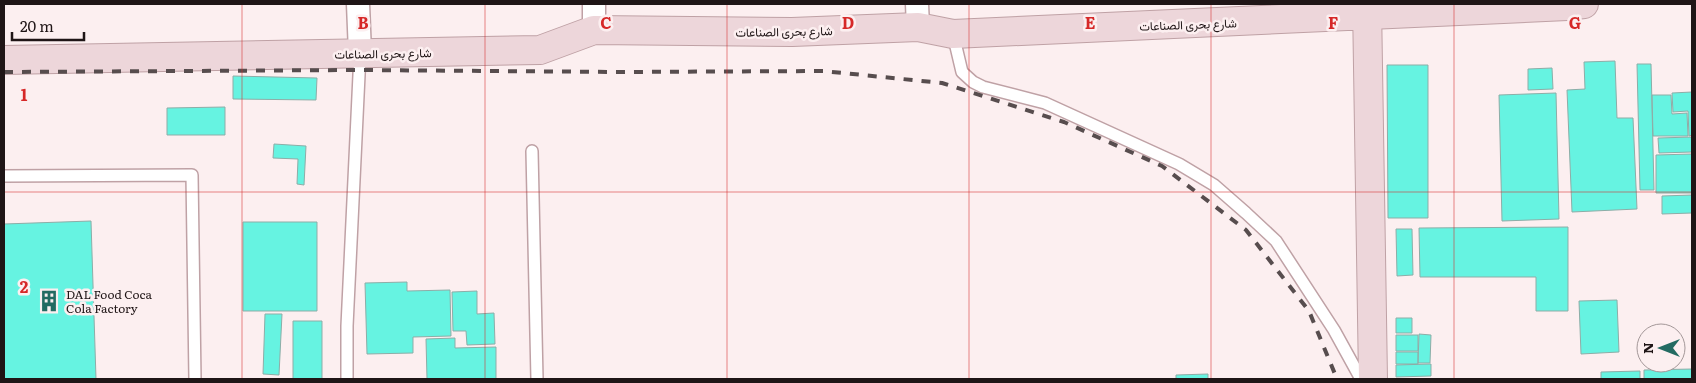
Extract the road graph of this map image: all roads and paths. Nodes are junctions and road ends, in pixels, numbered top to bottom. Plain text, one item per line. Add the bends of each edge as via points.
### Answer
1 (358, 4) edge
2 (1584, 4) edge
3 (1367, 10) edge
4 (917, 16) edge
5 (594, 17) edge
6 (953, 34) junction
7 (360, 54) junction
8 (10, 60) edge
9 (532, 151) dead end
10 (4, 176) edge
11 (194, 379) edge
12 (347, 379) edge
13 (537, 379) edge
14 (1361, 379) edge
15 (1373, 379) edge

1 - 7 street
2 - 3 street, شارع بحرى الصناعات
3 - 6 street, شارع بحرى الصناعات
3 - 15 street
4 - 5 street, شارع بحرى الصناعات via 792,32
4 - 6 street, شارع بحرى الصناعات
5 - 7 street, شارع بحرى الصناعات via 540,50
6 - 14 lane via 962,72 972,82 1045,103 1179,164 1214,185 1246,212 1276,241 1334,330
7 - 8 street, شارع بحرى الصناعات
7 - 12 lane
9 - 13 lane
10 - 11 lane via 192,175

